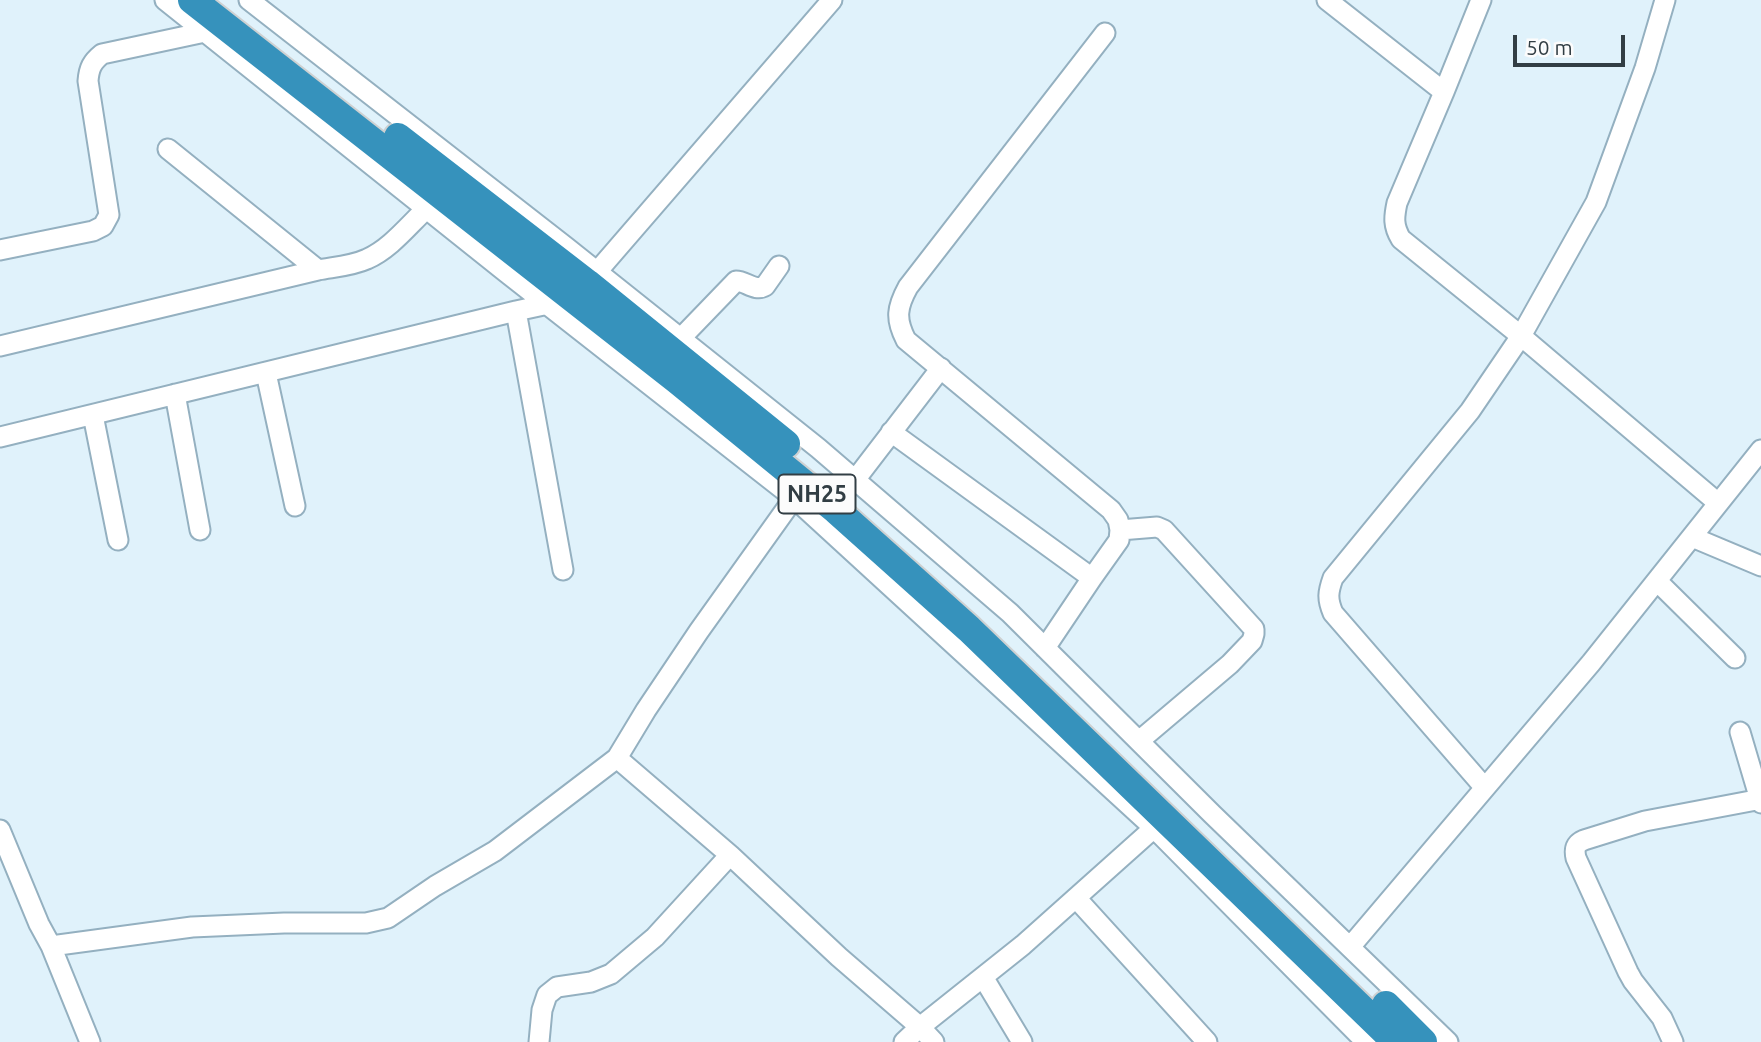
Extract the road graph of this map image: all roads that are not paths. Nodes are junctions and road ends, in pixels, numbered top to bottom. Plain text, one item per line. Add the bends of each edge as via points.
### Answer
1 (165, 0) edge
2 (192, 0) edge
3 (222, 0) edge
4 (249, 0) edge
5 (832, 0) edge
6 (1327, 0) edge
7 (1481, 0) edge
8 (1665, 0) edge
9 (205, 32) junction
10 (1105, 33) dead end
11 (1444, 92) junction
12 (168, 149) dead end
13 (426, 209) junction
14 (0, 250) edge
15 (779, 266) dead end
16 (318, 270) junction
17 (576, 290) junction
18 (516, 311) junction
19 (1521, 336) junction
20 (681, 338) junction
21 (0, 346) edge
22 (941, 368) junction
23 (265, 373) junction
24 (175, 394) junction
25 (93, 415) junction
26 (891, 432) junction
27 (0, 438) edge
28 (1761, 450) edge
29 (855, 480) junction
30 (794, 498) junction
31 (1718, 503) junction
32 (295, 506) dead end
33 (200, 530) dead end
34 (1120, 530) junction
35 (1692, 537) junction
36 (118, 540) dead end
37 (1761, 566) edge
38 (563, 570) dead end
39 (1091, 578) junction
40 (1657, 581) junction
41 (1045, 648) junction
42 (1735, 658) dead end
43 (1740, 732) dead end
44 (1139, 741) junction
45 (617, 758) junction
46 (1485, 788) junction
47 (1761, 801) edge
48 (1154, 828) junction
49 (0, 830) edge
50 (4, 850) edge
51 (730, 855) junction
52 (1076, 898) junction
53 (51, 946) junction
54 (1350, 947) junction
55 (983, 977) junction
56 (920, 1027) junction
57 (90, 1042) edge
58 (539, 1042) edge
59 (904, 1042) edge
60 (934, 1042) edge
61 (1022, 1042) edge
62 (1207, 1042) edge
63 (1366, 1042) edge
64 (1396, 1042) edge
65 (1423, 1042) edge
66 (1448, 1042) edge
67 (1673, 1042) edge

1 - 9 street
2 - 17 highway, NH25
3 - 17 highway, NH25
4 - 17 street
5 - 17 street
6 - 11 street
7 - 11 street
8 - 19 street via 1595,202
9 - 13 street
9 - 14 street via 102,54 93,61 88,81 109,215 103,226 93,231
10 - 22 street via 900,302 900,330 906,340
11 - 19 street via 1397,203 1396,231
12 - 16 street
13 - 16 street via 368,259
13 - 17 street
15 - 20 street via 762,288 736,281
16 - 21 street
17 - 18 street
17 - 20 street
17 - 30 street
17 - 64 highway, NH25 via 969,629
17 - 65 highway, NH25 via 740,405 860,506 999,632
18 - 23 street
18 - 38 street
19 - 31 street
19 - 46 street via 1470,411 1333,578 1328,593 1333,613
20 - 29 street
22 - 26 street
22 - 34 street via 1111,510
23 - 24 street
23 - 32 street
24 - 25 street
24 - 33 street
25 - 27 street
25 - 36 street
26 - 29 street
26 - 39 street
28 - 31 street
29 - 41 street
30 - 45 street via 699,631
30 - 48 street
31 - 35 street
34 - 39 street via 1119,540
34 - 44 street via 1164,530 1254,629 1252,641 1230,664
35 - 37 street
35 - 40 street
39 - 41 street
40 - 42 street
40 - 46 street
41 - 44 street
43 - 47 street
44 - 54 street
45 - 51 street
45 - 53 street via 495,851 388,918 366,923 192,927
46 - 54 street
47 - 67 street via 1645,821 1584,840 1574,850 1628,972 1662,1018
48 - 52 street
48 - 63 street
49 - 50 street
50 - 53 street
51 - 56 street
51 - 58 street via 655,937 611,974 557,987 547,995
52 - 55 street
52 - 62 street
53 - 57 street
54 - 66 street
55 - 56 street
55 - 61 street
56 - 59 street
56 - 60 street

